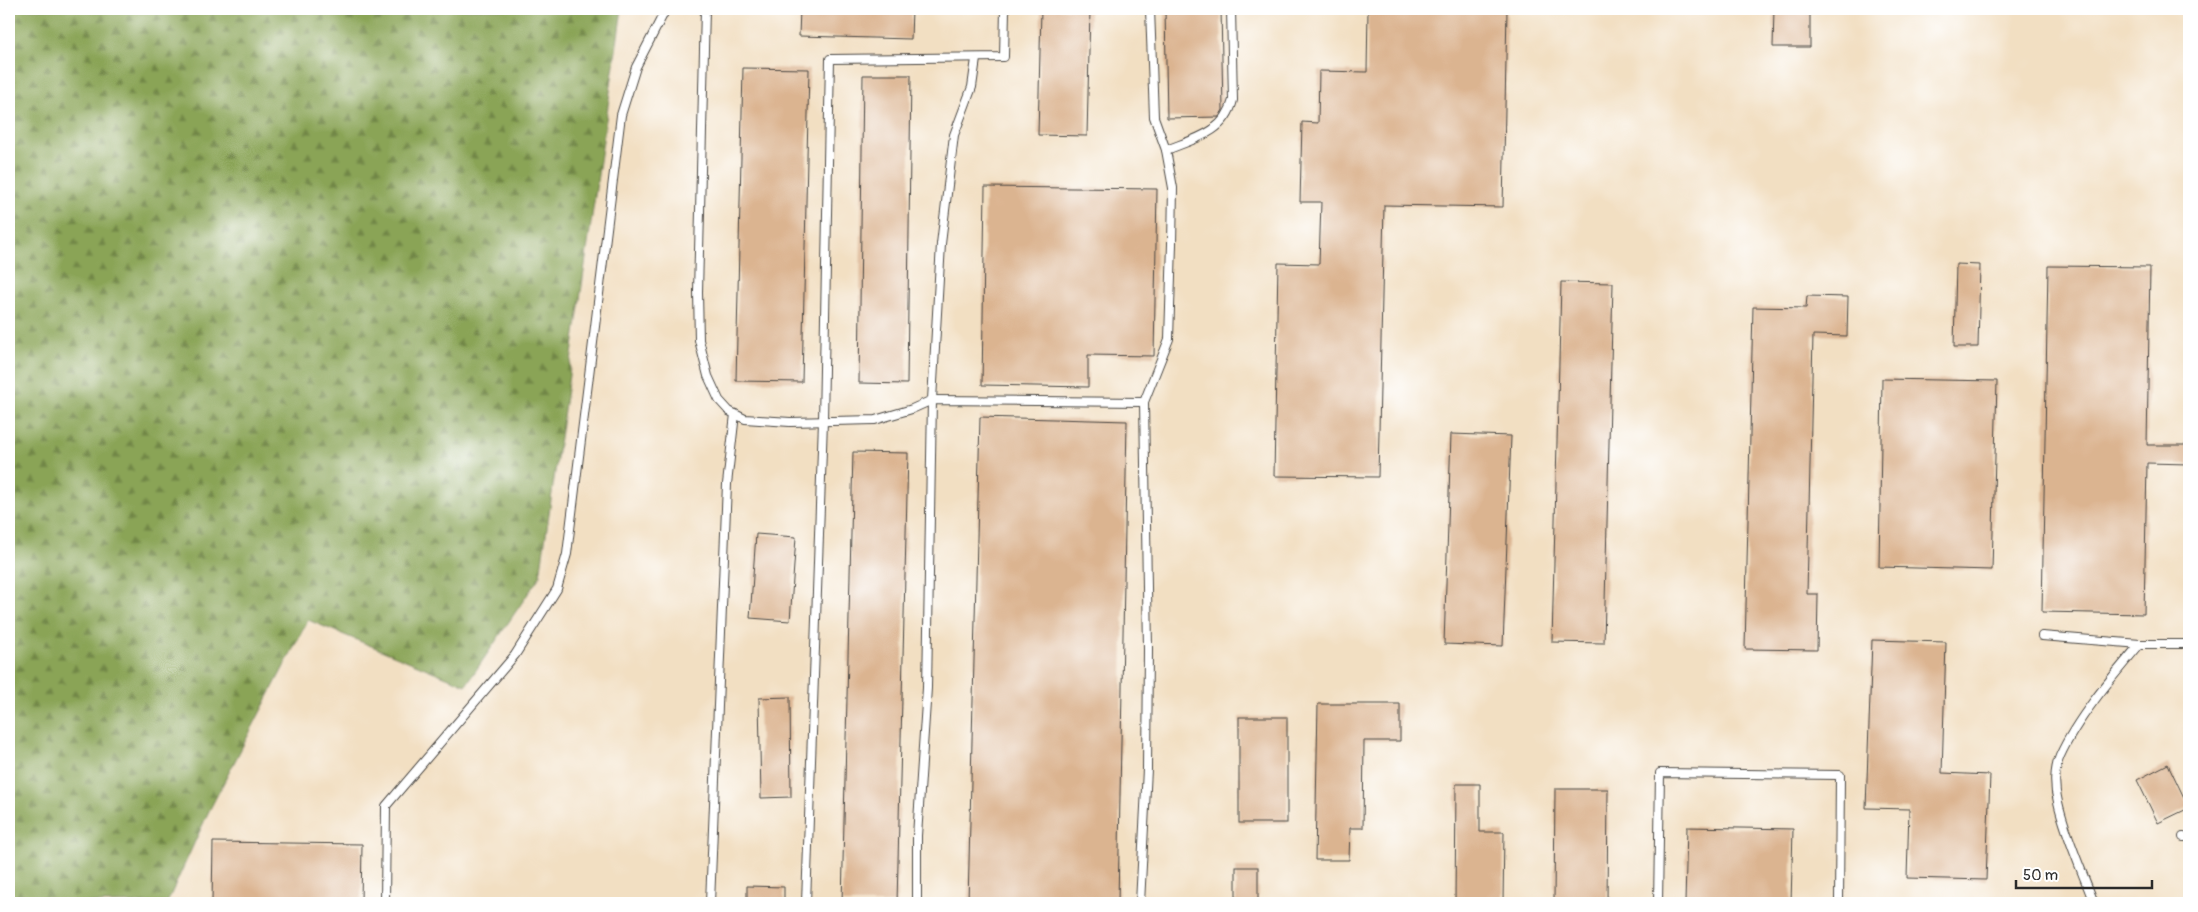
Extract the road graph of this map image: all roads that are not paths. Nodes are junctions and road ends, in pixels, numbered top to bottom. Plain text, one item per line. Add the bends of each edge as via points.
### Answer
1 (666, 9) edge
2 (705, 9) edge
3 (1005, 9) edge
4 (1150, 9) edge
5 (1231, 9) edge
6 (976, 59) junction
7 (1166, 150) junction
8 (932, 400) junction
9 (1144, 402) junction
10 (735, 414) junction
11 (823, 421) junction
12 (2042, 636) dead end
13 (2140, 644) junction
14 (2189, 644) edge
15 (385, 903) edge
16 (710, 903) edge
17 (806, 903) edge
18 (917, 903) edge
19 (1140, 903) edge
20 (1658, 903) edge
21 (1840, 903) edge
22 (2094, 903) edge

1 - 15 lane via 636,67 621,115 567,554 557,589 515,655 386,806
2 - 10 lane via 699,340 708,376 720,400
3 - 6 lane via 1004,57
4 - 7 lane via 1154,117
5 - 7 lane via 1230,113 1223,122 1198,138
6 - 8 lane via 972,87 954,135 941,244
6 - 11 lane via 830,59
7 - 9 lane via 1173,188 1169,339
8 - 9 lane
8 - 11 lane via 875,420
8 - 18 lane via 927,688 916,836
9 - 19 lane via 1148,649 1147,769
10 - 11 lane via 745,419
10 - 16 lane via 727,484
11 - 17 lane
12 - 13 lane
13 - 14 lane
13 - 22 lane via 2079,724 2059,757 2055,777 2057,801
20 - 21 lane via 1660,773 1840,775

